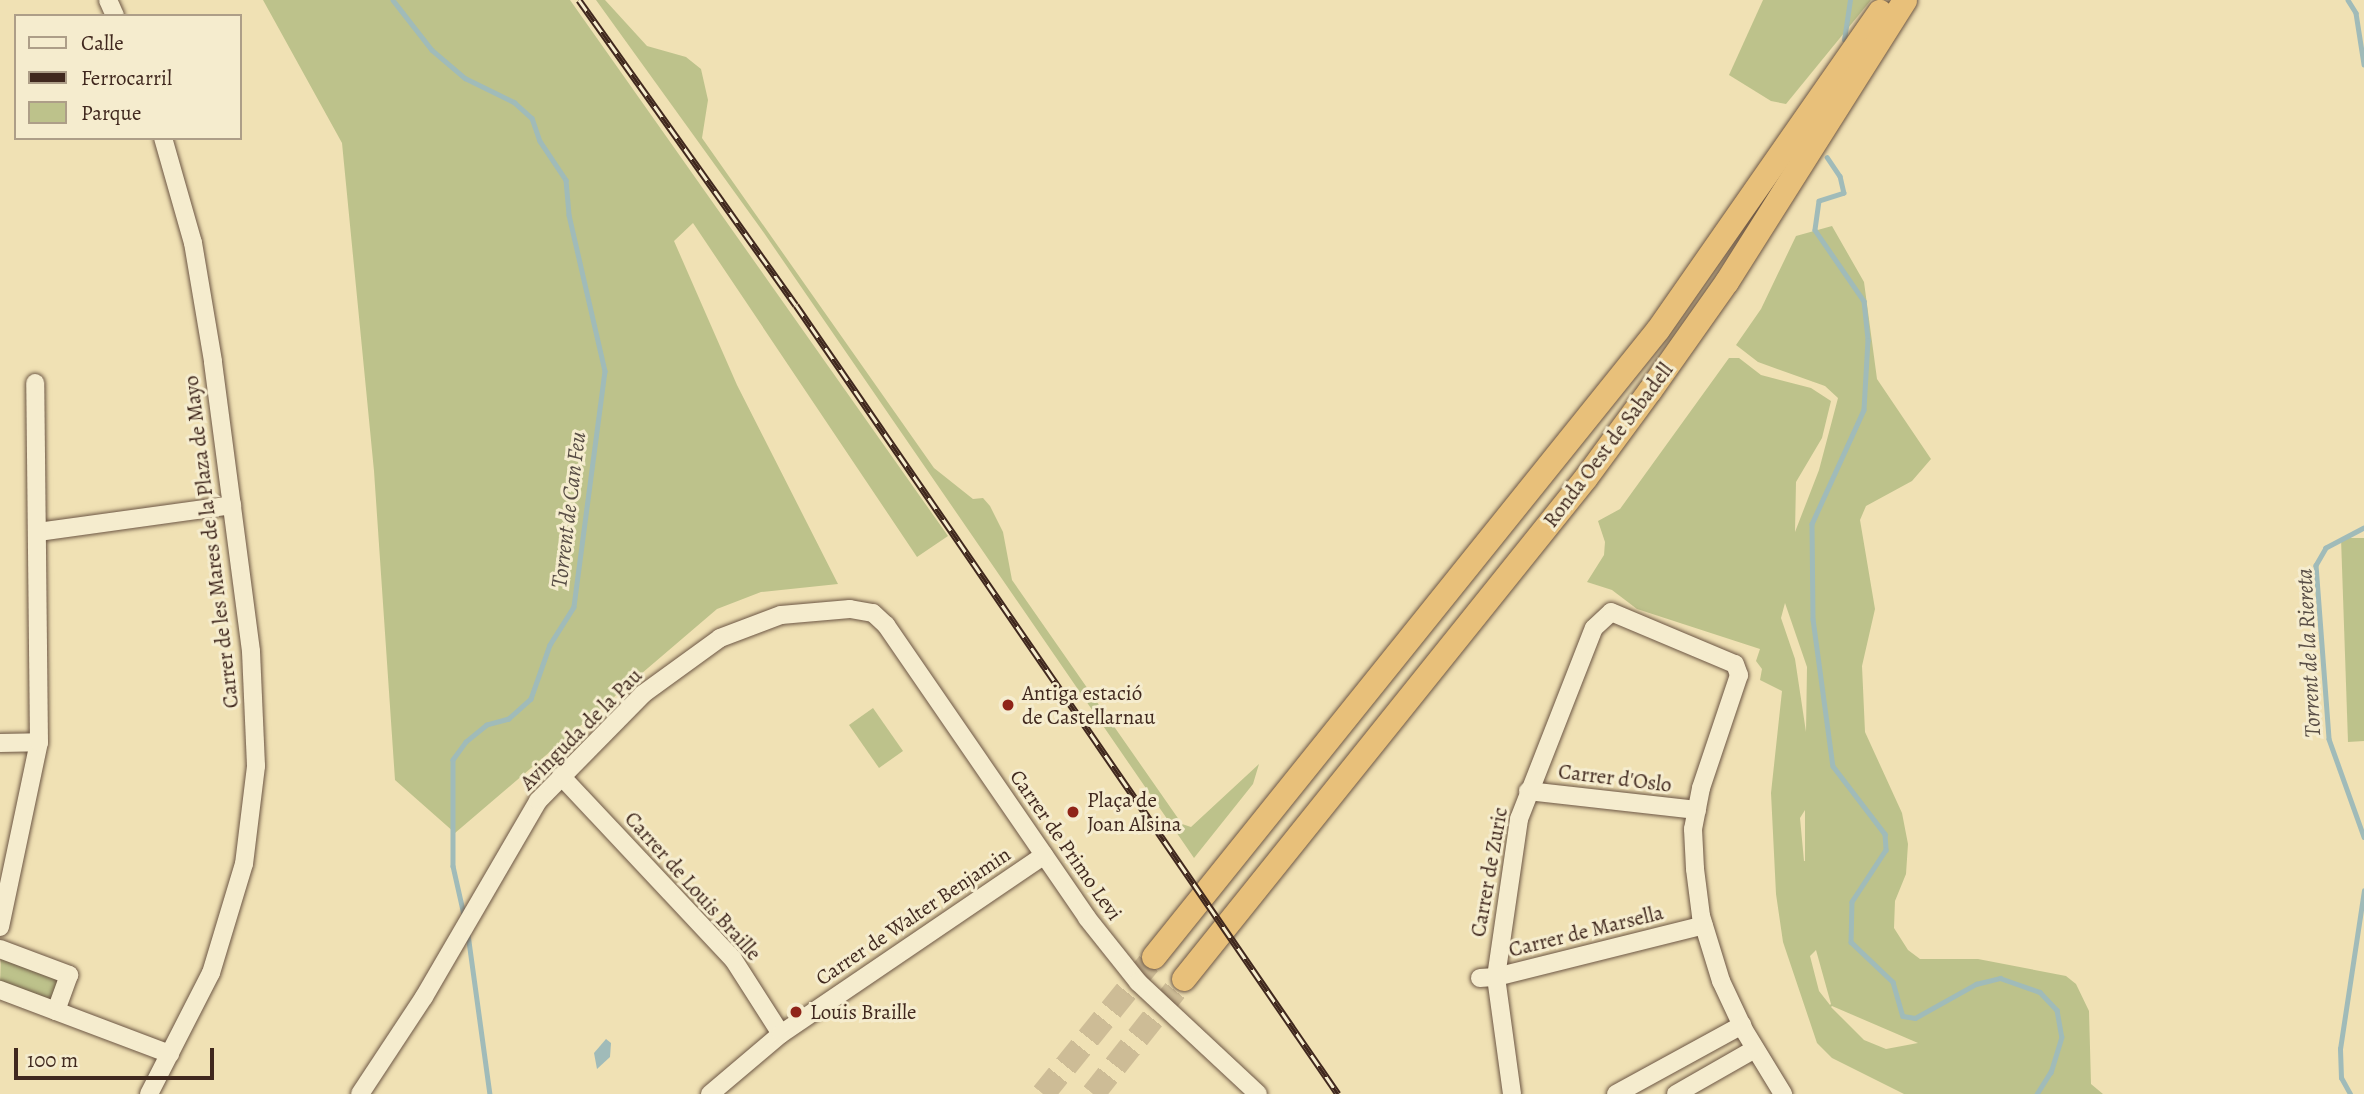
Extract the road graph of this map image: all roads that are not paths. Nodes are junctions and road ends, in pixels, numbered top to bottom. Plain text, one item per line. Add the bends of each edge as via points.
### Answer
1 (1888, 0) edge
2 (1905, 0) edge
3 (164, 140) edge
4 (35, 383) dead end
5 (232, 505) junction
6 (38, 532) junction
7 (886, 625) joint
8 (39, 742) junction
9 (0, 743) edge
10 (561, 776) junction
11 (1528, 790) junction
12 (1697, 810) junction
13 (1044, 855) junction
14 (1703, 925) junction
15 (0, 927) edge
16 (0, 949) edge
17 (1154, 957) tunnel mouth
18 (1488, 977) junction
19 (1184, 979) tunnel mouth
20 (0, 990) edge
21 (56, 1011) junction
22 (1742, 1025) junction
23 (780, 1034) junction
24 (1755, 1049) junction
25 (170, 1054) junction
26 (149, 1094) edge
27 (360, 1094) edge
28 (710, 1094) edge
29 (1258, 1094) edge
30 (1512, 1094) edge
31 (1616, 1094) edge
32 (1676, 1094) edge
33 (1783, 1094) edge

1 - 17 highway, Ronda Oest de Sabadell via 1658,330
2 - 19 highway, Ronda Oest de Sabadell via 1756,237 1586,478
3 - 5 street, Carrer de les Mares de la Plaza de Mayo via 193,243
4 - 6 street
5 - 6 street
5 - 25 street, Carrer de les Mares de la Plaza de Mayo via 251,651 256,766 244,864 211,973
6 - 8 street
7 - 10 street, Avinguda de la Pau via 866,611 816,611 781,615 720,638 643,694
7 - 13 street, Carrer de Primo Levi
8 - 9 street
8 - 15 street
10 - 23 street, Carrer de Louis Braille via 733,958
10 - 27 street, Avinguda de la Pau via 538,801 503,855 424,997
11 - 12 street, Carrer d'Oslo
11 - 12 street, Carrer de Zuric via 1594,628 1611,612 1735,664 1739,675
11 - 18 street, Carrer de Zuric
12 - 14 street via 1695,869
13 - 23 street, Carrer de Walter Benjamin
13 - 29 street, Carrer de Primo Levi via 1138,982
14 - 18 street, Carrer de Marsella
14 - 22 street via 1721,981
16 - 21 street via 69,975
18 - 30 street, Carrer de Zuric
20 - 21 street
21 - 25 street
22 - 24 street
22 - 31 street
23 - 28 street, Carrer de Walter Benjamin
24 - 32 street
24 - 33 street
25 - 26 street, Carrer de les Mares de la Plaza de Mayo

